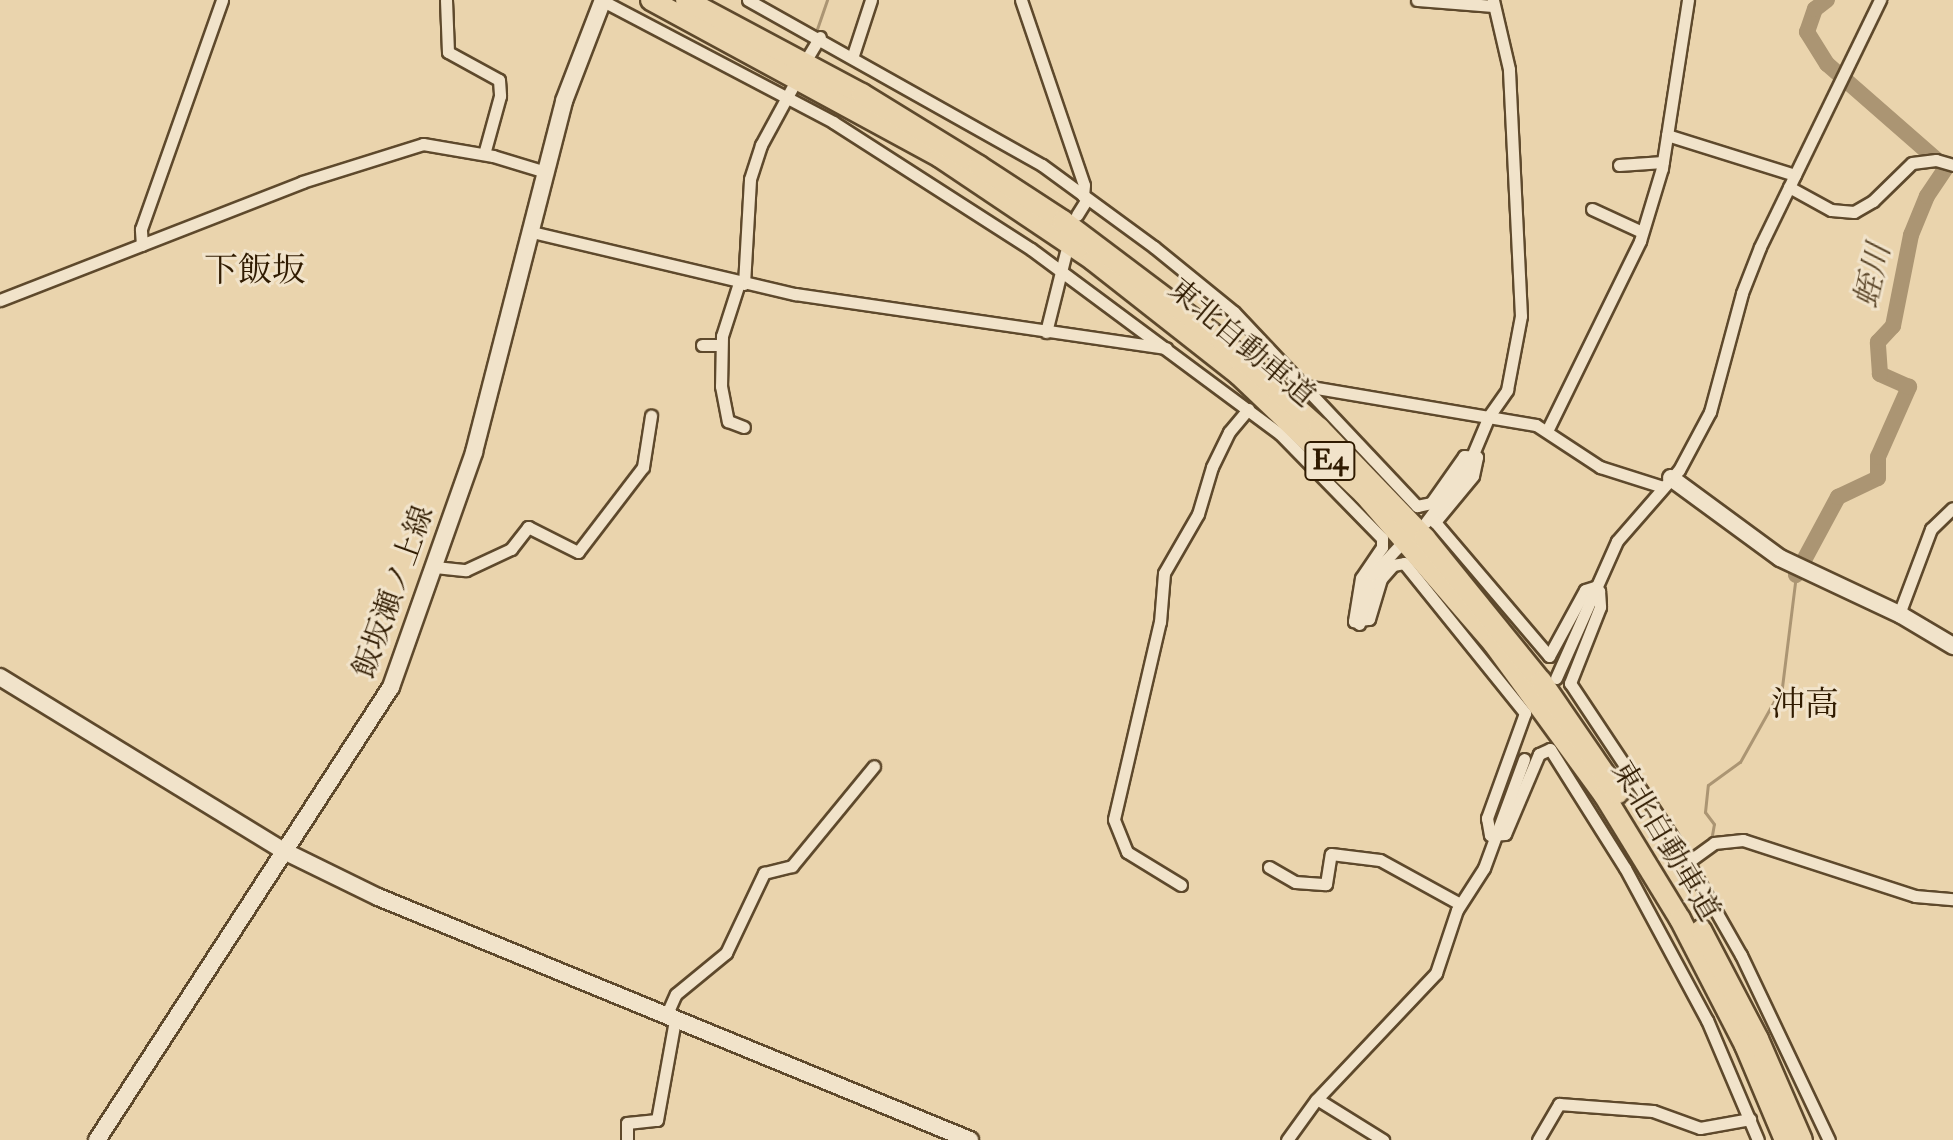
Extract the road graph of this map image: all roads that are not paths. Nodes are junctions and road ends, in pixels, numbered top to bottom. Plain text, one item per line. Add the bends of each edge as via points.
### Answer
1 (222, 0) edge
2 (446, 0) edge
3 (602, 0) edge
4 (651, 0) edge
5 (686, 0) edge
6 (748, 0) edge
7 (871, 0) edge
8 (1021, 0) edge
9 (1417, 0) edge
10 (1688, 0) edge
11 (1880, 0) edge
12 (1493, 3) edge
13 (820, 37) junction
14 (809, 55) dead end
15 (853, 55) junction
16 (790, 92) junction
17 (1667, 135) junction
18 (484, 154) junction
19 (1663, 162) junction
20 (1619, 165) dead end
21 (1953, 165) edge
22 (546, 172) junction
23 (1795, 175) junction
24 (1789, 187) junction
25 (1085, 198) junction
26 (1592, 209) dead end
27 (1077, 215) dead end
28 (532, 232) junction
29 (1642, 232) junction
30 (142, 245) junction
31 (1066, 252) dead end
32 (1061, 269) junction
33 (741, 283) junction
34 (0, 300) edge
35 (1046, 332) junction
36 (702, 345) dead end
37 (721, 345) junction
38 (1166, 348) junction
39 (1305, 386) junction
40 (1248, 409) junction
41 (651, 416) dead end
42 (1489, 416) junction
43 (744, 427) dead end
44 (1547, 431) junction
45 (1473, 454) junction
46 (1667, 483) junction
47 (1953, 508) edge
48 (1426, 522) dead end
49 (1399, 546) dead end
50 (435, 567) junction
51 (1595, 587) junction
52 (1899, 614) junction
53 (1359, 624) junction
54 (1953, 646) edge
55 (0, 677) edge
56 (1556, 678) dead end
57 (1524, 759) dead end
58 (874, 766) dead end
59 (1494, 837) junction
60 (286, 852) junction
61 (1688, 862) junction
62 (1269, 867) dead end
63 (1181, 885) dead end
64 (1953, 899) edge
65 (1460, 904) junction
66 (671, 1018) junction
67 (1317, 1099) junction
68 (1750, 1119) junction
69 (97, 1140) edge
70 (627, 1140) edge
71 (970, 1140) edge
72 (1287, 1140) edge
73 (1383, 1140) edge
74 (1538, 1140) edge
75 (1758, 1140) edge
76 (1785, 1140) edge
77 (1802, 1140) edge
78 (1829, 1140) edge

1 - 30 street via 141,229
2 - 18 street via 448,52 499,80 500,96
3 - 16 street
3 - 22 street, 飯坂瀬ノ上線 via 571,79
4 - 76 highway, 東北自動車道 / E4 via 913,142 1080,252 1239,375 1364,494 1493,643 1604,795 1680,919 1745,1045
5 - 77 highway, 東北自動車道 / E4 via 862,94 1063,221 1221,340 1372,482 1504,632 1615,787 1721,967
6 - 13 street
7 - 15 street
8 - 25 street
9 - 12 street
10 - 17 street
11 - 23 street
12 - 42 street via 1509,69 1521,278 1511,380
13 - 14 street
13 - 15 street
15 - 25 street via 1042,165
16 - 32 street
16 - 33 street via 761,145 750,179
17 - 19 street
17 - 23 street
18 - 22 street
18 - 30 street via 423,144 302,182
19 - 20 street
19 - 29 street
21 - 24 street via 1933,160 1912,163 1854,212 1831,210
22 - 28 street, 飯坂瀬ノ上線
23 - 24 street
24 - 46 street via 1742,293 1710,412
25 - 27 street
25 - 39 street via 1234,312
26 - 29 street
28 - 33 street
28 - 50 street, 飯坂瀬ノ上線 via 474,452
29 - 44 street
30 - 34 street
31 - 32 street
32 - 35 street
32 - 38 street
33 - 35 street
33 - 37 street
35 - 38 street
36 - 37 street
37 - 43 street via 728,421
38 - 40 street
39 - 42 street
39 - 45 street via 1417,506 1431,503 1464,456
40 - 53 street via 1280,434 1382,538 1382,547 1361,578 1353,616
40 - 63 street via 1229,432 1198,514 1164,573 1157,639 1114,819 1127,852
41 - 50 street via 643,467 578,552 528,527 511,549 466,570
42 - 44 street
42 - 45 street
44 - 46 street via 1600,467
45 - 48 street
45 - 51 street via 1478,464 1473,476 1435,522 1549,656 1577,602
46 - 51 street via 1617,541
46 - 52 street via 1800,566
47 - 52 street via 1931,529
49 - 53 street via 1372,575
50 - 60 street, 飯坂瀬ノ上線 via 391,687
51 - 56 street
51 - 61 street via 1600,607 1570,683
52 - 54 street
53 - 59 street via 1369,619 1384,574 1404,563 1525,713 1487,818 1487,830
55 - 60 street
57 - 59 street
58 - 66 street via 792,866 764,873 726,953 676,994
59 - 65 street via 1484,868
59 - 68 street via 1505,834 1539,754 1550,749 1638,892 1714,1034
60 - 66 street via 378,897
60 - 69 street, 飯坂瀬ノ上線
61 - 64 street via 1714,843 1743,840 1915,896
61 - 78 street via 1767,1003
62 - 65 street via 1295,882 1326,884 1331,854 1380,860
65 - 67 street via 1427,986
66 - 70 street via 657,1120 627,1123
66 - 71 street
67 - 72 street
67 - 73 street
68 - 74 street via 1700,1128 1653,1111 1559,1104
68 - 75 street

